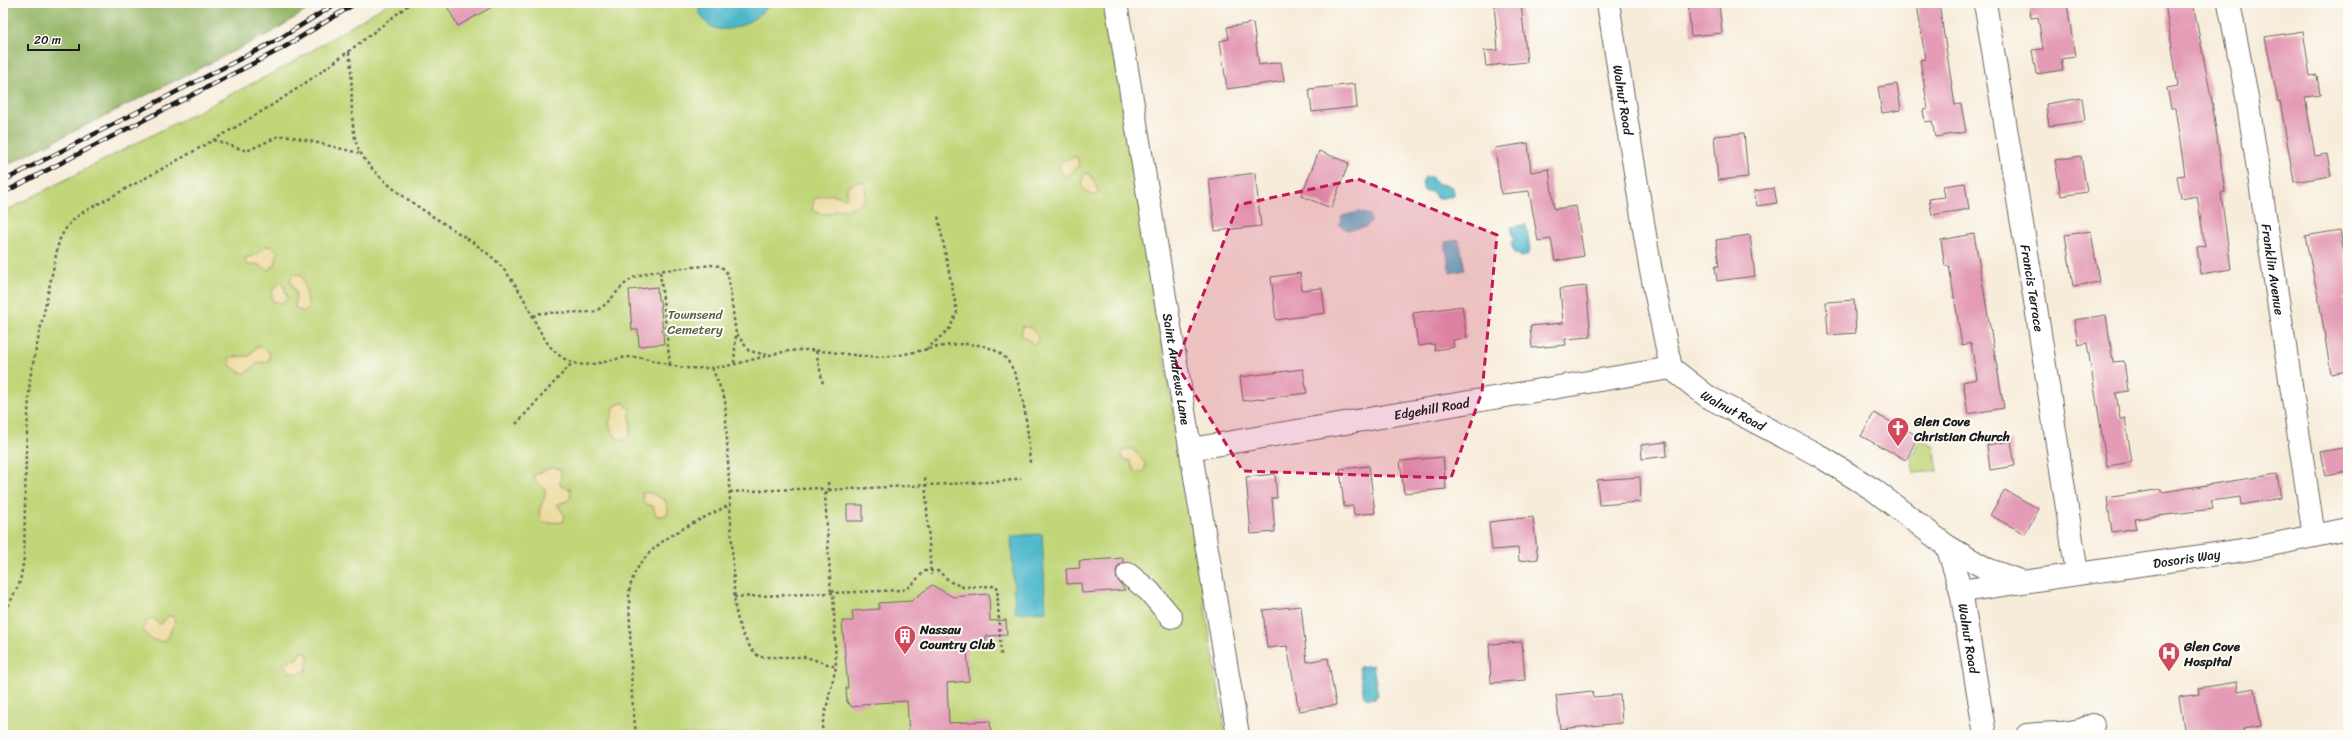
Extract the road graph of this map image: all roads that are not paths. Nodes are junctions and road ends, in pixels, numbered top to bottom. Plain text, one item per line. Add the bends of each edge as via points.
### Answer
1 (1116, 3) edge
2 (1608, 3) edge
3 (1985, 3) edge
4 (2229, 3) edge
5 (1671, 368) junction
6 (1191, 449) junction
7 (2348, 529) edge
8 (2314, 536) junction
9 (1947, 546) junction
10 (2077, 573) junction
11 (1128, 574) dead end
12 (2024, 582) junction
13 (1961, 591) junction
14 (1171, 617) dead end
15 (1238, 735) edge
16 (1985, 735) edge

1 - 6 street, Saint Andrews Lane
2 - 5 street, Walnut Road via 1650,266
3 - 10 street, Francis Terrace
4 - 8 street, Franklin Avenue via 2247,97
5 - 6 street, Edgehill Road
5 - 9 street, Walnut Road via 1708,397 1818,455 1874,490
6 - 15 street, Saint Andrews Lane
7 - 8 street, Dosoris Way
8 - 10 street, Dosoris Way via 2250,549
9 - 12 street, Dosoris Way via 1987,569
9 - 13 street, Walnut Road
10 - 12 street, Dosoris Way
11 - 14 street via 1149,591
12 - 13 street, Dosoris Way
13 - 16 street, Walnut Road

